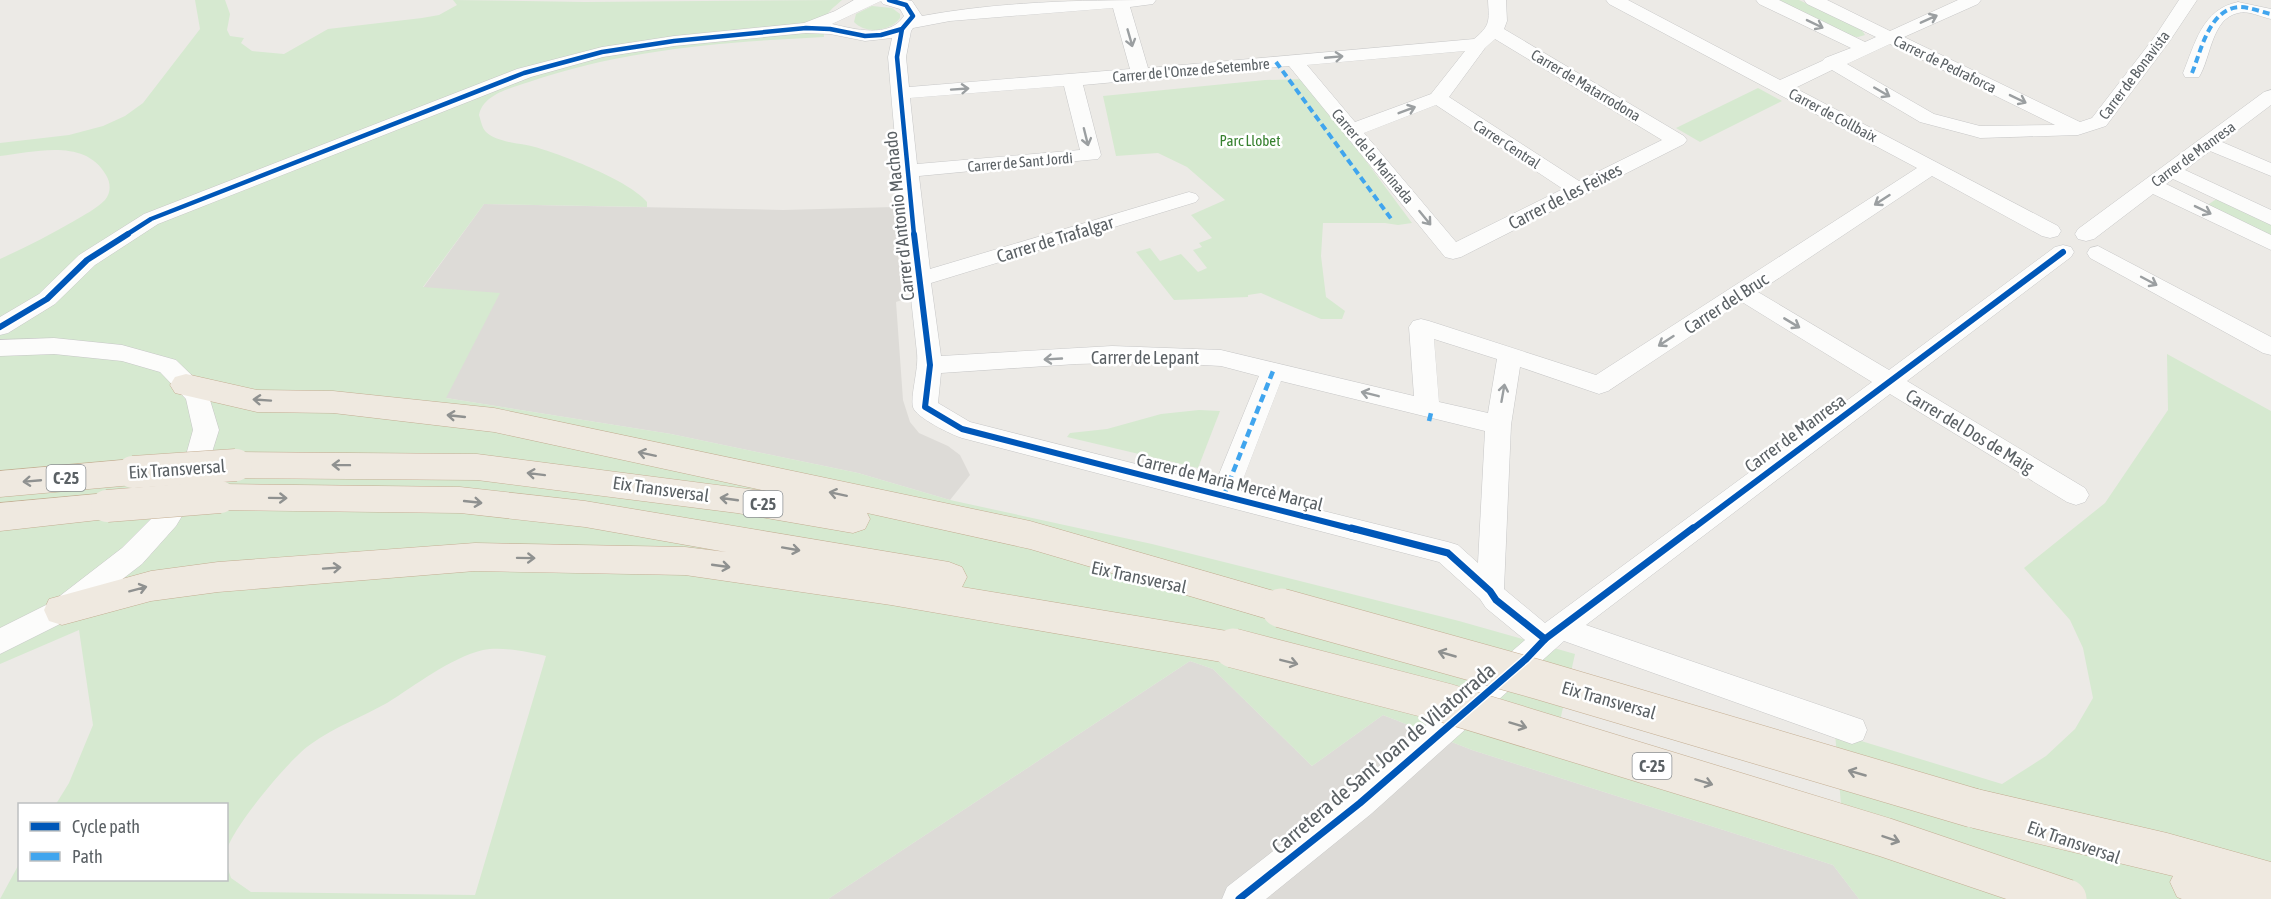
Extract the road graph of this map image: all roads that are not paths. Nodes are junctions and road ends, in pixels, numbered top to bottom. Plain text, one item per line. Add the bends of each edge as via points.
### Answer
1 (873, 0) edge
2 (1147, 0) edge
3 (1497, 0) edge
4 (1615, 0) edge
5 (1765, 0) edge
6 (1813, 0) edge
7 (1972, 0) edge
8 (2188, 0) edge
9 (1119, 1) edge
10 (904, 12) edge
11 (2271, 14) edge
12 (841, 15) junction
13 (806, 28) junction
14 (1494, 31) junction
15 (858, 34) junction
16 (1890, 36) junction
17 (1479, 44) junction
18 (1864, 48) junction
19 (897, 57) junction
20 (1293, 60) junction
21 (1831, 62) junction
22 (2192, 73) dead end
23 (1141, 75) junction
24 (1072, 80) junction
25 (1780, 87) junction
26 (902, 93) junction
27 (2271, 96) edge
28 (1438, 98) junction
29 (2078, 129) junction
30 (1353, 130) junction
31 (1677, 140) joint
32 (2209, 143) junction
33 (1931, 168) junction
34 (2271, 170) edge
35 (909, 171) junction
36 (2172, 171) junction
37 (2151, 185) junction
38 (1577, 189) junction
39 (1188, 198) dead end
40 (2271, 218) edge
41 (2057, 241) junction
42 (2271, 243) edge
43 (2092, 244) junction
44 (1453, 252) joint
45 (921, 279) junction
46 (1742, 292) junction
47 (47, 298) junction
48 (0, 327) edge
49 (54, 346) junction
50 (2271, 347) edge
51 (0, 348) edge
52 (1510, 355) junction
53 (930, 365) junction
54 (1273, 371) junction
55 (1889, 382) junction
56 (186, 385) junction
57 (1429, 408) junction
58 (1498, 425) junction
59 (0, 484) edge
60 (1224, 495) junction
61 (2076, 495) dead end
62 (0, 516) edge
63 (1490, 591) junction
64 (1281, 608) junction
65 (62, 610) junction
66 (1552, 633) junction
67 (0, 642) edge
68 (1233, 648) junction
69 (1852, 730) dead end
70 (1973, 807) junction
71 (2271, 883) edge
72 (1239, 899) edge
73 (2067, 899) edge
74 (2242, 899) edge

1 - 12 street via 855,5
2 - 9 street
3 - 14 street via 1498,21
4 - 25 street, Carrer de Collbaix
5 -> 18 street, Carrer de Pedraforca
6 - 16 street, Carrer de Pedraforca
16 -> 7 street
8 - 29 street, Carrer de Bonavista via 2099,122
9 - 10 street via 950,16
9 -> 23 street
10 - 15 street via 881,35
10 - 19 street, Carrer d'Antonio Machado
11 - 22 street via 2236,7 2211,24
12 - 13 street
12 - 15 street via 842,26
13 - 15 street
13 - 47 street via 675,40 602,52 524,73 151,219 87,260
14 - 17 street
14 - 31 street, Carrer de Matarrodona
15 - 19 street via 885,43
16 - 18 street
16 -> 29 street, Carrer de Pedraforca
20 -> 17 street, Carrer de l'Onze de Setembre
17 - 28 street
18 - 21 street
19 - 26 street, Carrer d'Antonio Machado
20 - 23 street, Carrer de l'Onze de Setembre
20 - 30 street, Carrer de la Marinada
21 - 25 street
21 -> 29 street, Carrer de Bonavista via 1927,118 1980,132
23 - 24 street, Carrer de l'Onze de Setembre
26 -> 24 street, Carrer de l'Onze de Setembre
24 -> 35 street, Carrer de Sant Jordi via 1090,156
25 - 33 street, Carrer de Collbaix
26 - 35 street, Carrer d'Antonio Machado
27 - 32 street, Carrer de Manresa
30 -> 28 street
28 - 38 street, Carrer Central
30 -> 44 street, Carrer de la Marinada
31 - 38 street, Carrer de les Feixes
32 - 34 street
32 - 36 street, Carrer de Manresa
33 - 41 street, Carrer de Collbaix
33 -> 46 street, Carrer del Bruc
35 - 45 street, Carrer d'Antonio Machado
36 - 37 street, Carrer de Manresa
36 - 40 street
37 -> 42 street
37 - 43 street, Carrer de Manresa
38 - 44 street, Carrer de les Feixes
39 - 45 street, Carrer de Trafalgar
41 - 43 street via 2085,257
41 - 55 street, Carrer de Manresa
43 -> 50 street
45 - 53 street, Carrer d'Antonio Machado
46 -> 52 street, Carrer del Bruc via 1599,385
46 -> 55 street, Carrer del Dos de Maig
47 - 48 street
47 - 49 street via 40,320
49 - 51 street
49 - 56 street via 122,353 168,366
52 - 57 street via 1421,327
58 -> 52 street
54 -> 53 street, Carrer de Lepant via 1221,358 1182,354
53 - 60 street, Carrer de Maria Mercè Marçal via 924,406 962,429
57 -> 54 street, Carrer de Lepant
54 - 60 street
55 - 61 street, Carrer del Dos de Maig
55 - 66 street, Carrer de Manresa
64 -> 56 highway via 1030,535 494,420 333,402 256,401
56 - 65 street via 198,396 206,430 194,474 167,519 132,556
57 - 58 street, Carrer de Lepant
58 - 63 street
64 -> 59 highway, Eix Transversal / C-25, bridge via 899,527 737,500 477,467 236,465
60 - 63 street, Carrer de Maria Mercè Marçal via 1448,553
62 -> 68 highway, Eix Transversal / C-25, bridge via 220,497 460,500 585,514 1054,597
63 - 66 street, Carrer de Maria Mercè Marçal via 1496,600
70 -> 64 highway, Eix Transversal / C-25, bridge
65 - 67 street
65 -> 68 highway via 151,586 253,574 475,557 685,561 891,590
66 - 69 street, Carrer de Maria Mercè Marçal
66 - 72 street, Carretera de Sant Joan de Vilatorrada via 1369,796
68 -> 73 highway, Eix Transversal / C-25, bridge via 1446,703 1884,837
70 - 71 highway
70 - 74 highway, Eix Transversal / C-25

